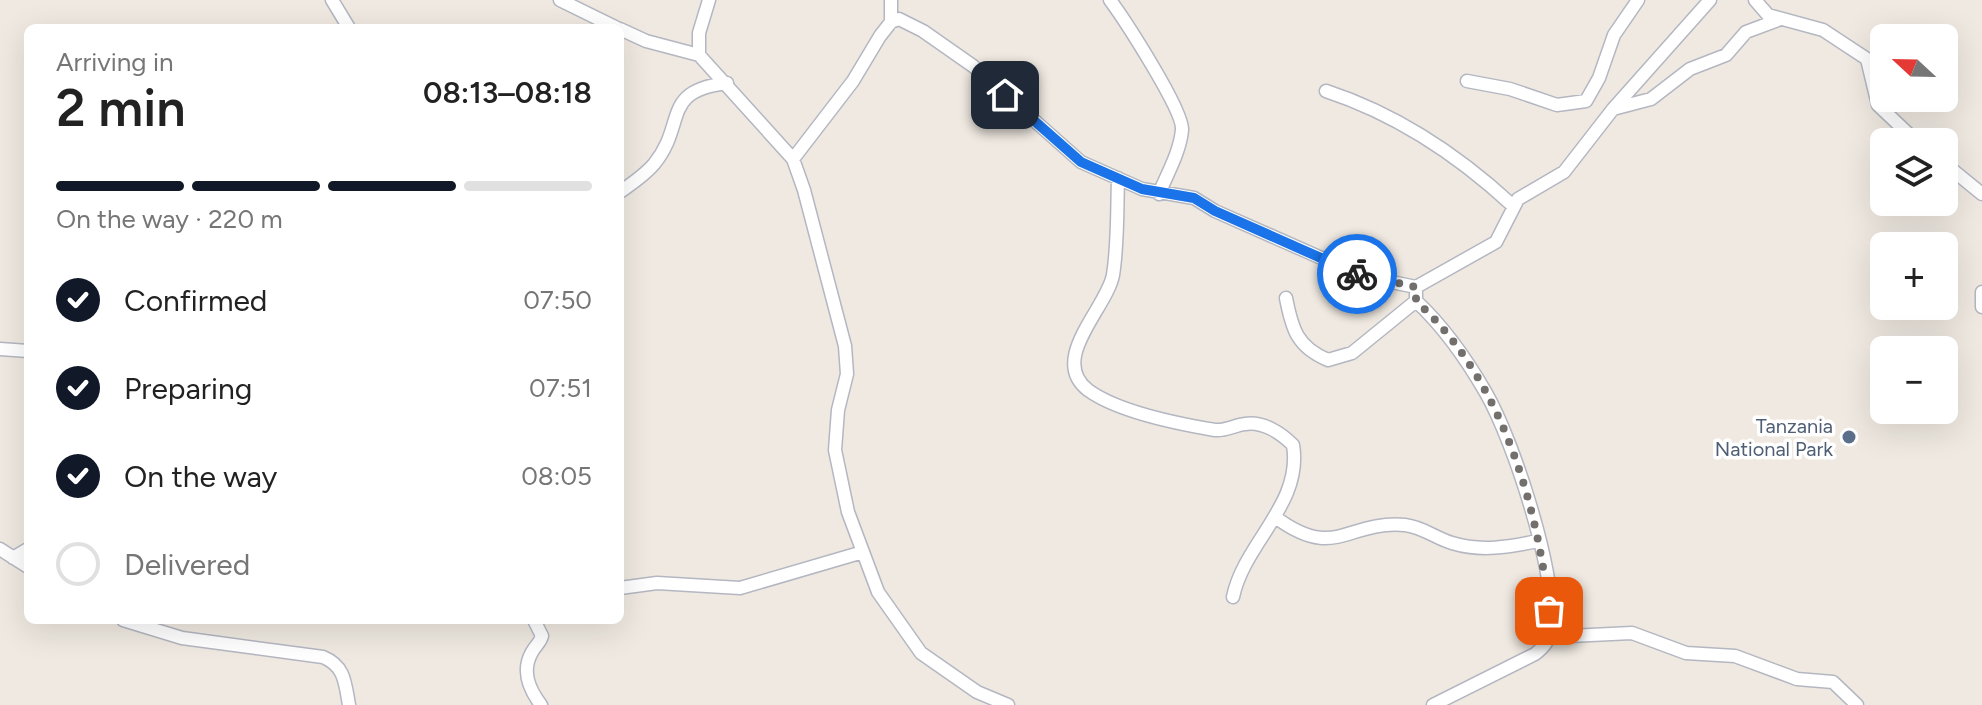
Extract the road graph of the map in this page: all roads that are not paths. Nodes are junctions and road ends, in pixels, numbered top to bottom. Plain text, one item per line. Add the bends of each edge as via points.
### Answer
1 (332, 0) edge
2 (560, 0) edge
3 (709, 0) edge
4 (891, 0) edge
5 (1110, 0) edge
6 (1638, 0) edge
7 (1710, 0) edge
8 (1755, 0) edge
9 (1778, 20) junction
10 (891, 22) junction
11 (347, 24) edge
12 (608, 24) edge
13 (624, 32) edge
14 (699, 55) junction
15 (1467, 81) dead end
16 (727, 83) junction
17 (1326, 91) dead end
18 (1613, 109) junction
19 (1902, 128) edge
20 (793, 159) junction
21 (1958, 174) edge
22 (1118, 178) junction
23 (624, 189) edge
24 (1159, 194) junction
25 (1982, 194) edge
26 (1512, 205) junction
27 (1416, 287) junction
28 (1982, 292) edge
29 (1286, 298) dead end
30 (1416, 301) junction
31 (1982, 307) edge
32 (0, 349) edge
33 (24, 351) edge
34 (1275, 517) junction
35 (1538, 541) junction
36 (0, 549) edge
37 (24, 551) edge
38 (863, 552) junction
39 (13, 558) junction
40 (24, 565) edge
41 (624, 588) edge
42 (1233, 597) dead end
43 (136, 624) edge
44 (536, 624) edge
45 (1549, 637) junction
46 (1465, 691) junction
47 (349, 705) edge
48 (541, 705) edge
49 (1008, 705) edge
50 (1433, 705) edge
51 (1472, 705) edge
52 (1857, 705) edge

1 - 11 street
2 - 12 street
3 - 14 street
4 - 10 street
5 - 24 street via 1181,119 1178,147
6 - 15 street via 1614,35 1586,101 1557,105
7 - 18 street
8 - 9 street
9 - 18 street via 1746,32 1726,55 1690,69 1651,99
9 - 19 street via 1823,30 1867,59 1878,105
10 - 20 street
10 - 22 street via 899,19 923,31 973,66 1081,162
13 - 14 street
14 - 16 street
16 - 20 street
16 - 23 street via 698,87 685,99 655,164
17 - 26 street via 1369,105 1414,131
18 - 26 street via 1564,172
20 - 38 street via 845,346 847,374 835,450
21 - 25 street
22 - 24 street
22 - 34 street via 1112,280 1078,343 1078,379 1098,396 1162,419 1223,430 1247,423 1282,435 1293,445 1294,476
24 - 27 street via 1194,198 1362,276
26 - 27 street via 1496,242
27 - 30 street
28 - 31 street
29 - 30 street via 1301,345 1328,360 1352,353
30 - 35 street via 1440,326 1487,395 1524,483
32 - 33 street
34 - 35 street via 1309,538 1394,525 1425,529 1472,547 1501,549
34 - 42 street via 1248,555
35 - 45 street
36 - 39 street
37 - 39 street
38 - 41 street via 740,588 670,583
38 - 49 street via 878,592 921,653 977,692
39 - 40 street
43 - 47 street via 182,638 323,657 342,671
44 - 48 street via 542,636 526,672
45 - 46 street via 1535,654
45 - 52 street via 1632,633 1686,653 1735,656 1797,679 1833,682
46 - 50 street
46 - 51 street

